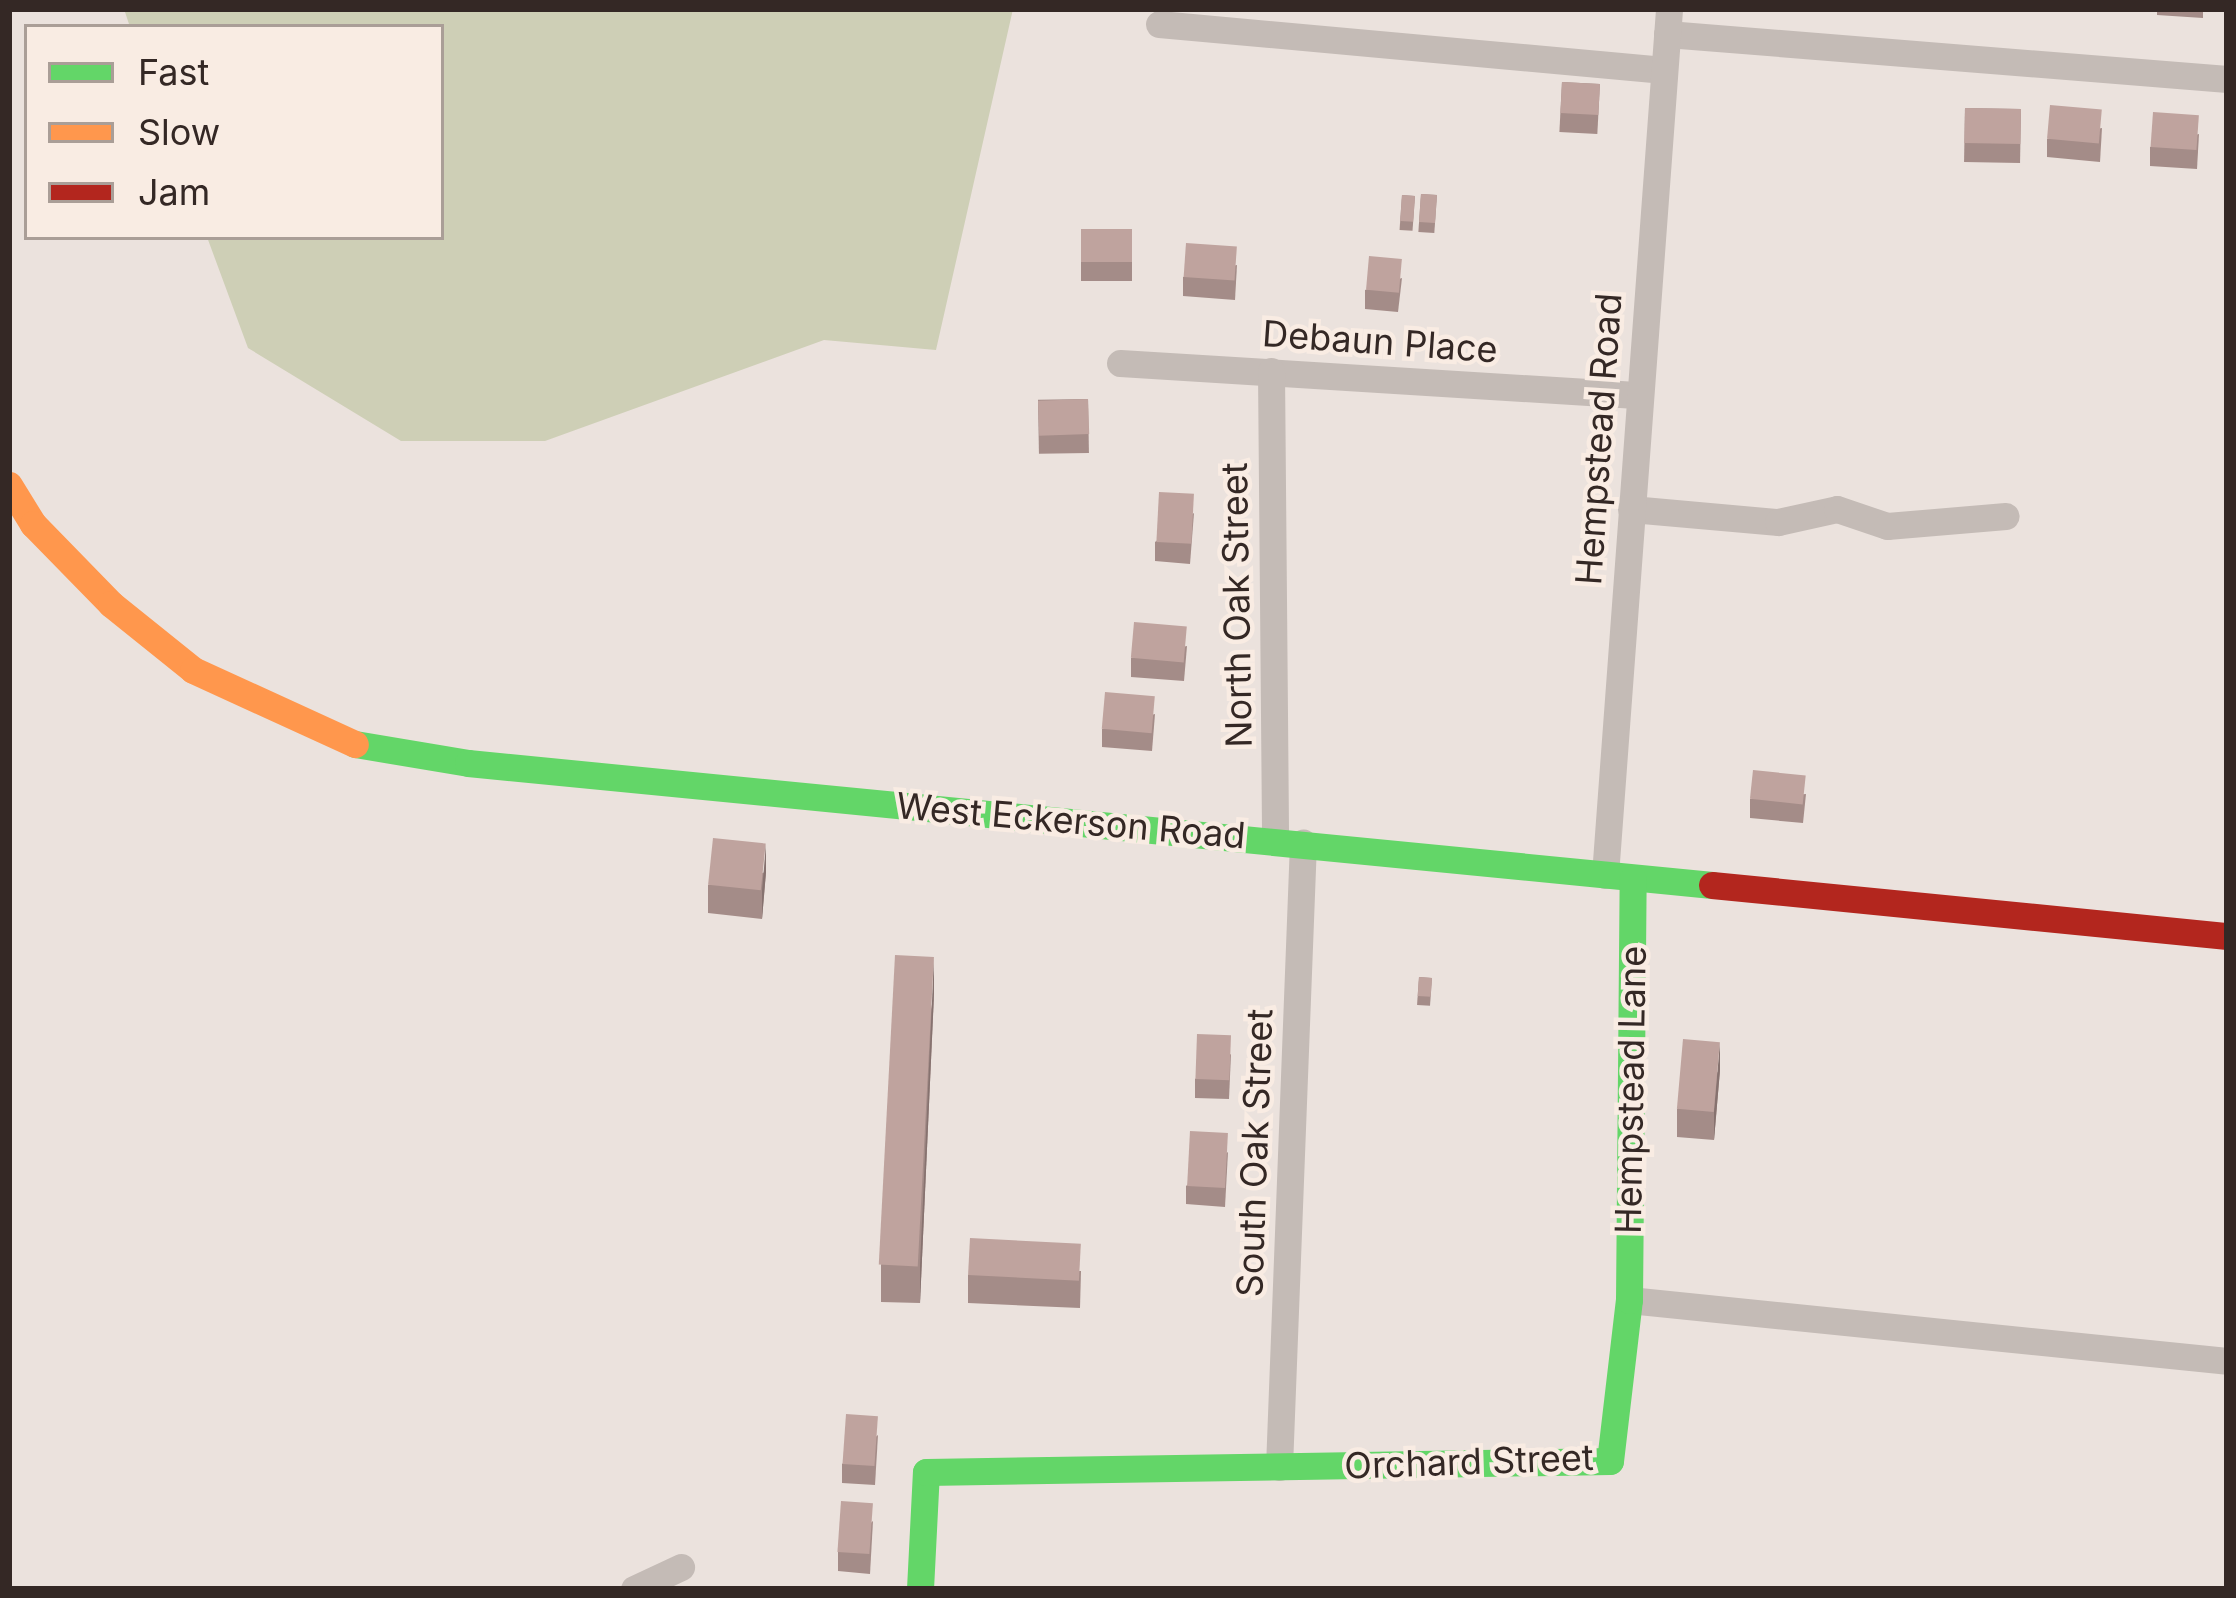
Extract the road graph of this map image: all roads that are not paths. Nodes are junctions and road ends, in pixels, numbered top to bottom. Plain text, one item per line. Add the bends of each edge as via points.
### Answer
1 (1668, 21) edge
2 (1159, 25) dead end
3 (1664, 70) junction
4 (2227, 79) edge
5 (1120, 363) dead end
6 (1271, 371) junction
7 (1636, 395) junction
8 (9, 485) edge
9 (1631, 509) junction
10 (2006, 516) dead end
11 (1289, 841) junction
12 (1619, 877) junction
13 (2227, 936) edge
14 (1629, 1300) junction
15 (2227, 1361) edge
16 (1279, 1467) junction
17 (681, 1567) dead end
18 (634, 1589) edge
19 (920, 1589) edge

1 - 3 street, Hempstead Road
1 - 4 street
2 - 3 street
3 - 7 street, Hempstead Road
5 - 6 street, Debaun Place
6 - 7 street, Debaun Place
6 - 11 street, North Oak Street
7 - 9 street, Hempstead Road
8 - 11 street, West Eckerson Road via 33,524 111,604 193,670 339,741 468,763
9 - 10 street via 1778,522 1837,509 1887,526
9 - 12 street, Hempstead Road
11 - 12 street, West Eckerson Road
11 - 16 street, South Oak Street
12 - 13 street, West Eckerson Road
12 - 14 street, Hempstead Lane
14 - 15 street
14 - 16 street, Orchard Street via 1610,1461
16 - 19 street, Orchard Street via 926,1472
17 - 18 street

